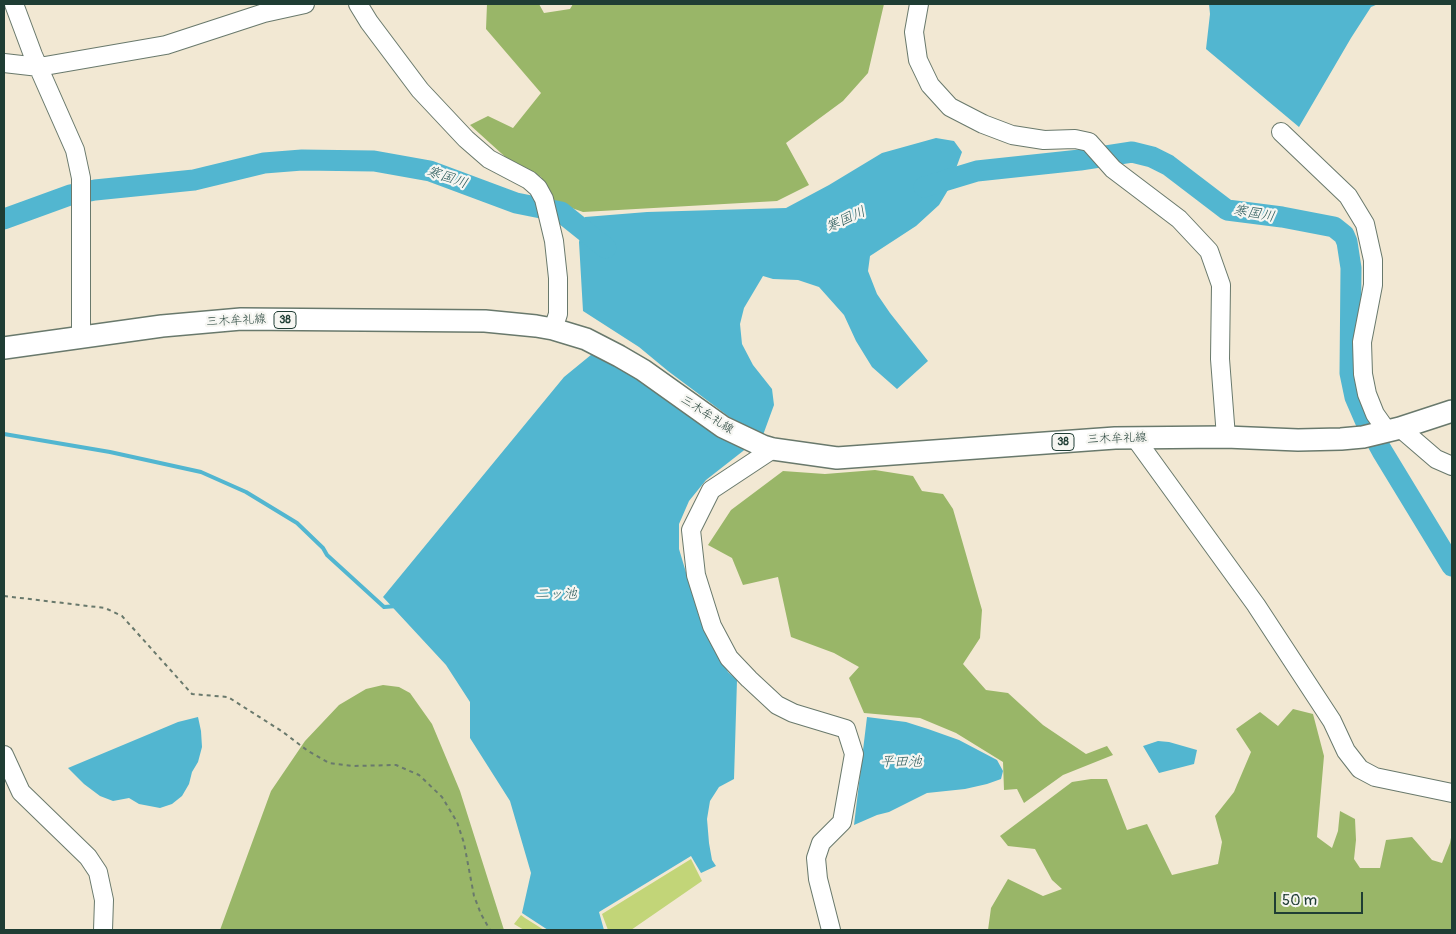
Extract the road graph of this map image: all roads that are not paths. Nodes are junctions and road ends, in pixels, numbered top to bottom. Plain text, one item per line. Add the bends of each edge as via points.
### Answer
1 (14, 4) edge
2 (305, 4) edge
3 (358, 4) edge
4 (919, 4) edge
5 (4, 63) edge
6 (39, 67) junction
7 (1281, 132) dead end
8 (559, 331) junction
9 (81, 338) junction
10 (4, 348) edge
11 (1452, 411) edge
12 (1383, 432) junction
13 (1226, 437) junction
14 (1135, 438) junction
15 (768, 448) junction
16 (1452, 466) edge
17 (4, 755) edge
18 (1452, 793) edge
19 (103, 930) edge
20 (831, 930) edge

1 - 6 street
2 - 6 street via 264,13 166,45
3 - 8 street via 420,90 466,139 489,160 538,188 544,199 554,241
4 - 13 street via 914,32 918,60 930,85 950,107 1012,136 1089,142 1113,168 1179,219 1209,251 1220,285 1220,358
5 - 6 street
6 - 9 street via 75,150 81,178
7 - 12 street via 1348,196 1365,224 1373,260 1362,342 1363,374 1367,394
8 - 9 main road, 三木牟礼線 / 38 via 486,321 241,319
8 - 15 main road, 三木牟礼線 / 38 via 586,339 627,361 722,427
9 - 10 main road, 三木牟礼線 / 38
11 - 12 main road, 三木牟礼線 / 38
12 - 13 main road, 三木牟礼線 / 38 via 1341,439
12 - 16 street
13 - 14 main road, 三木牟礼線 / 38
14 - 15 main road, 三木牟礼線 / 38 via 837,458
14 - 18 street via 1256,605 1360,769 1375,777
15 - 20 street via 711,490 691,530 696,575 712,626 729,658 749,680 777,705 846,730 854,754 842,822 822,843 816,858
17 - 19 street via 21,792 78,847 98,872 104,900

